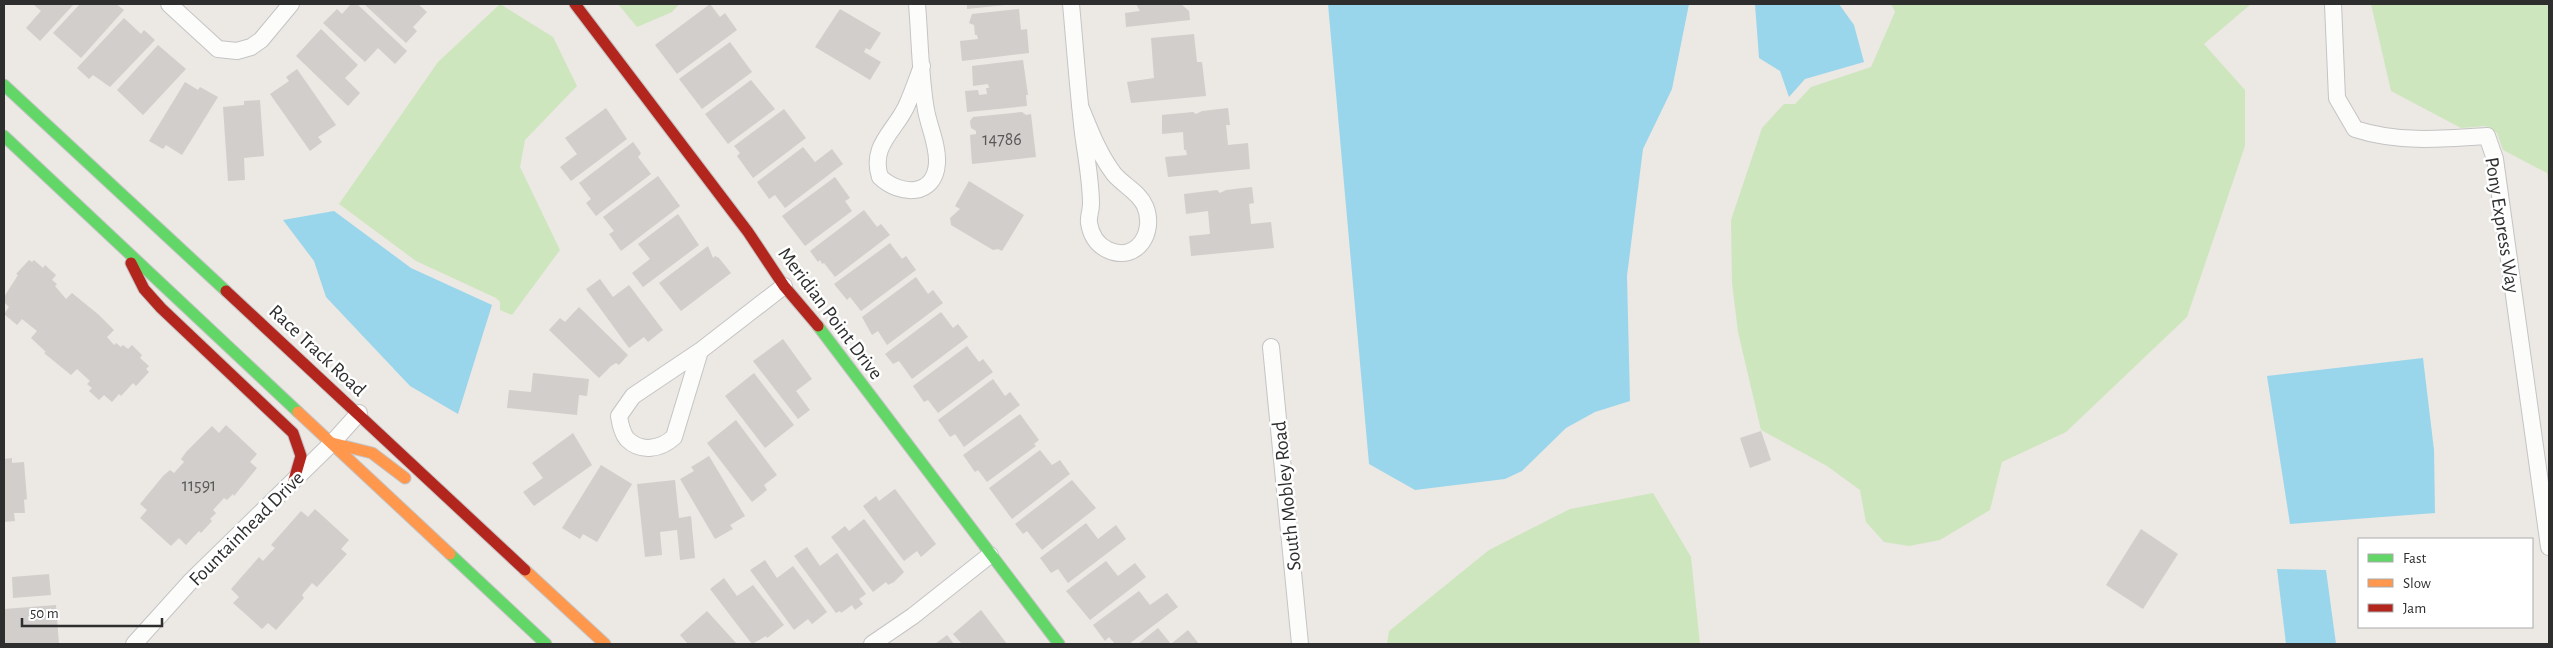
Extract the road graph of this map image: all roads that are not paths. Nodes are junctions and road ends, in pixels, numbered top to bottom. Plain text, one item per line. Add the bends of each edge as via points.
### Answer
1 (169, 4) edge
2 (291, 4) edge
3 (575, 4) edge
4 (917, 4) edge
5 (1071, 4) edge
6 (2332, 4) edge
7 (922, 66) junction
8 (4, 84) edge
9 (1080, 106) junction
10 (4, 136) edge
11 (122, 246) junction
12 (784, 286) junction
13 (1271, 347) dead end
14 (700, 351) junction
15 (359, 413) junction
16 (332, 443) junction
17 (294, 480) junction
18 (412, 485) dead end
19 (2549, 547) edge
20 (990, 555) junction
21 (134, 644) edge
22 (546, 644) edge
23 (605, 644) edge
24 (872, 644) edge
25 (1059, 644) edge
26 (1300, 644) edge

1 - 2 street via 218,49 237,51 261,40
3 - 12 main road, Meridian Point Drive via 748,232
4 - 7 street
5 - 9 street
6 - 19 street, Pony Express Way via 2337,98 2355,129 2375,136 2428,140 2486,136 2495,160
7 - 7 street via 906,108 877,156 880,177 895,188 908,191 926,185 937,163 926,110
8 - 15 main road, Race Track Road
9 - 9 street via 1093,237 1101,247 1111,252 1139,247 1148,234 1145,206 1138,195 1115,175 1097,149
10 - 11 main road
11 - 16 main road
11 - 17 main road via 144,289 161,308 293,433 300,444 301,455
12 - 14 street
12 - 20 main road, Meridian Point Drive via 809,314
13 - 26 street, South Mobley Road
14 - 14 street via 674,437 665,446 654,448 640,446 627,439 619,416 633,396
15 - 16 street, Fountainhead Drive
15 - 23 main road, Race Track Road
16 - 17 street, Fountainhead Drive
16 - 18 main road via 372,451
16 - 22 main road
17 - 21 street, Fountainhead Drive via 190,582
20 - 24 street
20 - 25 main road, Meridian Point Drive

